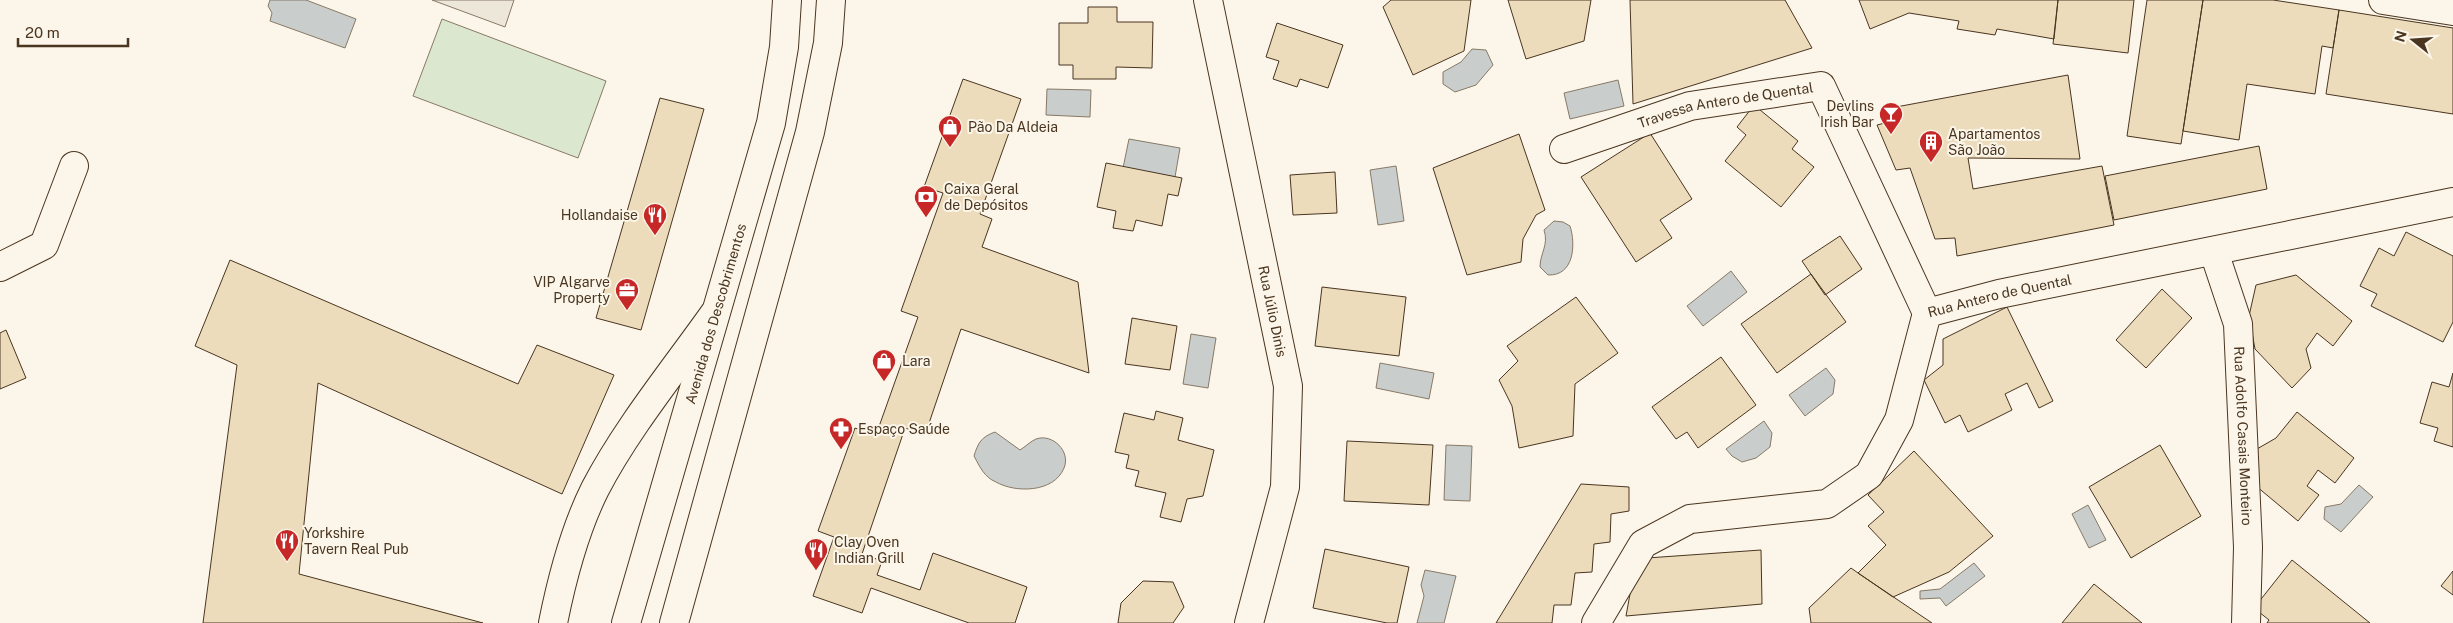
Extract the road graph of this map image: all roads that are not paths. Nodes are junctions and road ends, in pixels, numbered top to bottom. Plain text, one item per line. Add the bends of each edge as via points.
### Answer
1 (787, 0) edge
2 (831, 0) edge
3 (1208, 0) edge
4 (2383, 0) edge
5 (2453, 11) edge
6 (1564, 149) dead end
7 (74, 166) dead end
8 (2453, 202) edge
9 (2214, 252) junction
10 (0, 267) edge
11 (715, 312) junction
12 (1927, 313) junction
13 (553, 623) edge
14 (626, 623) edge
15 (674, 623) edge
16 (1249, 623) edge
17 (1596, 623) edge
18 (2246, 623) edge

1 - 11 street, Avenida dos Descobrimentos via 784,47 771,123
2 - 15 street via 828,44 810,132
3 - 16 street, Rua Júlio Dinis via 1288,386 1285,486
4 - 5 street
6 - 12 street, Travessa Antero de Quental via 1690,106 1821,86
7 - 10 street via 44,245
8 - 9 street, Rua Antero de Quental
9 - 12 street, Rua Antero de Quental via 1999,294
9 - 18 street, Rua Adolfo Casais Monteiro via 2238,324 2248,547
11 - 13 street via 639,419 595,490 570,552
11 - 14 street, Avenida dos Descobrimentos
12 - 17 street, Rua Antero de Quental via 1899,420 1868,475 1827,504 1690,519 1643,544

